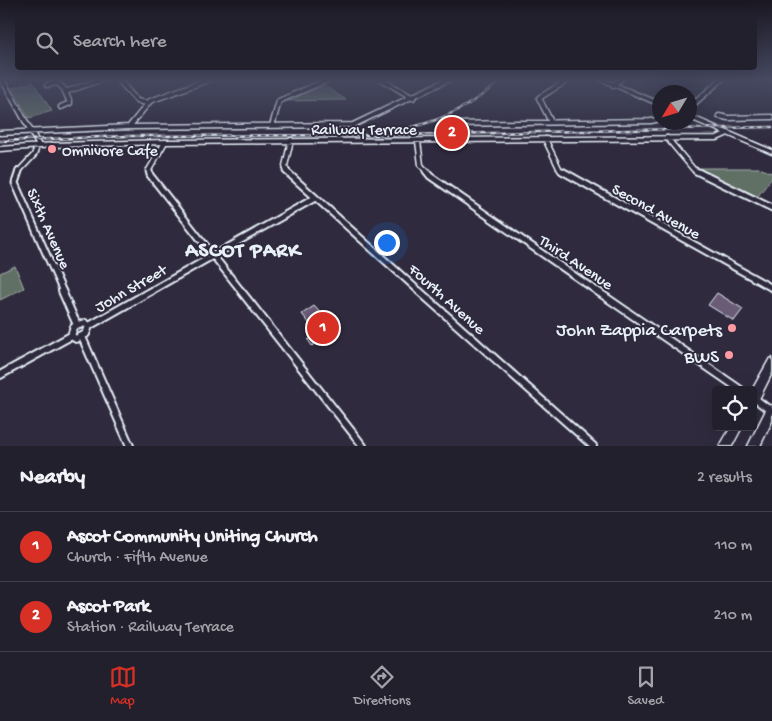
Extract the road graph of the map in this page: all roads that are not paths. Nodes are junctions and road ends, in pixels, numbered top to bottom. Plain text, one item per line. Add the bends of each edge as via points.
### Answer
1 (13, 100) edge
2 (69, 100) edge
3 (136, 100) edge
4 (154, 100) edge
5 (283, 100) edge
6 (409, 100) edge
7 (540, 100) edge
8 (146, 103) junction
9 (61, 107) dead end
10 (697, 115) edge
11 (719, 116) dead end
12 (772, 117) edge
13 (697, 120) edge
14 (652, 121) edge
15 (552, 122) junction
16 (450, 124) dead end
17 (272, 126) junction
18 (129, 127) junction
19 (52, 130) junction
20 (30, 131) junction
21 (0, 133) edge
22 (728, 133) junction
23 (34, 137) junction
24 (545, 138) junction
25 (668, 138) junction
26 (291, 140) junction
27 (418, 141) junction
28 (165, 142) junction
29 (38, 145) junction
30 (772, 146) edge
31 (0, 148) edge
32 (772, 152) edge
33 (315, 198) junction
34 (772, 208) edge
35 (213, 255) junction
36 (772, 288) edge
37 (77, 325) junction
38 (89, 326) junction
39 (71, 336) junction
40 (82, 337) junction
41 (772, 363) edge
42 (0, 375) edge
43 (735, 386) edge
44 (757, 391) edge
45 (757, 401) edge
46 (772, 410) edge
47 (736, 431) edge
48 (731, 444) edge
49 (130, 446) edge
50 (363, 446) edge
51 (593, 446) edge
52 (754, 446) edge

1 - 20 street
2 - 9 street via 70,103
3 - 8 street
4 - 8 street
5 - 17 street
6 - 17 street via 357,124
7 - 15 street
8 - 18 street
10 - 30 main road
11 - 12 street
13 - 22 main road
14 - 15 street
15 - 16 street
17 - 18 street
18 - 19 street
19 - 20 street
19 - 23 street
20 - 21 street
20 - 23 street
22 - 25 street, Railway Terrace via 717,138
22 - 32 main road
23 - 29 street
24 - 25 street, Railway Terrace
24 - 27 street, Railway Terrace
24 - 36 street, Second Avenue via 560,170
25 - 34 street via 694,170
26 - 27 street, Railway Terrace
26 - 28 street, Railway Terrace
26 - 33 street, Fourth Avenue via 287,173
27 - 43 street, Third Avenue via 421,165 430,176
28 - 29 street, Railway Terrace
28 - 35 street via 149,170 150,175
29 - 31 street, Railway Terrace
29 - 37 street, Sixth Avenue via 36,152 16,174 15,183
33 - 35 street, John Street
33 - 51 street, Fourth Avenue
35 - 38 street, John Street
35 - 50 street
37 - 38 street via 85,323
37 - 39 street
38 - 40 street
39 - 40 street via 76,339
39 - 42 street
40 - 49 street
41 - 44 main road
45 - 46 street
46 - 52 main road
47 - 48 main road

